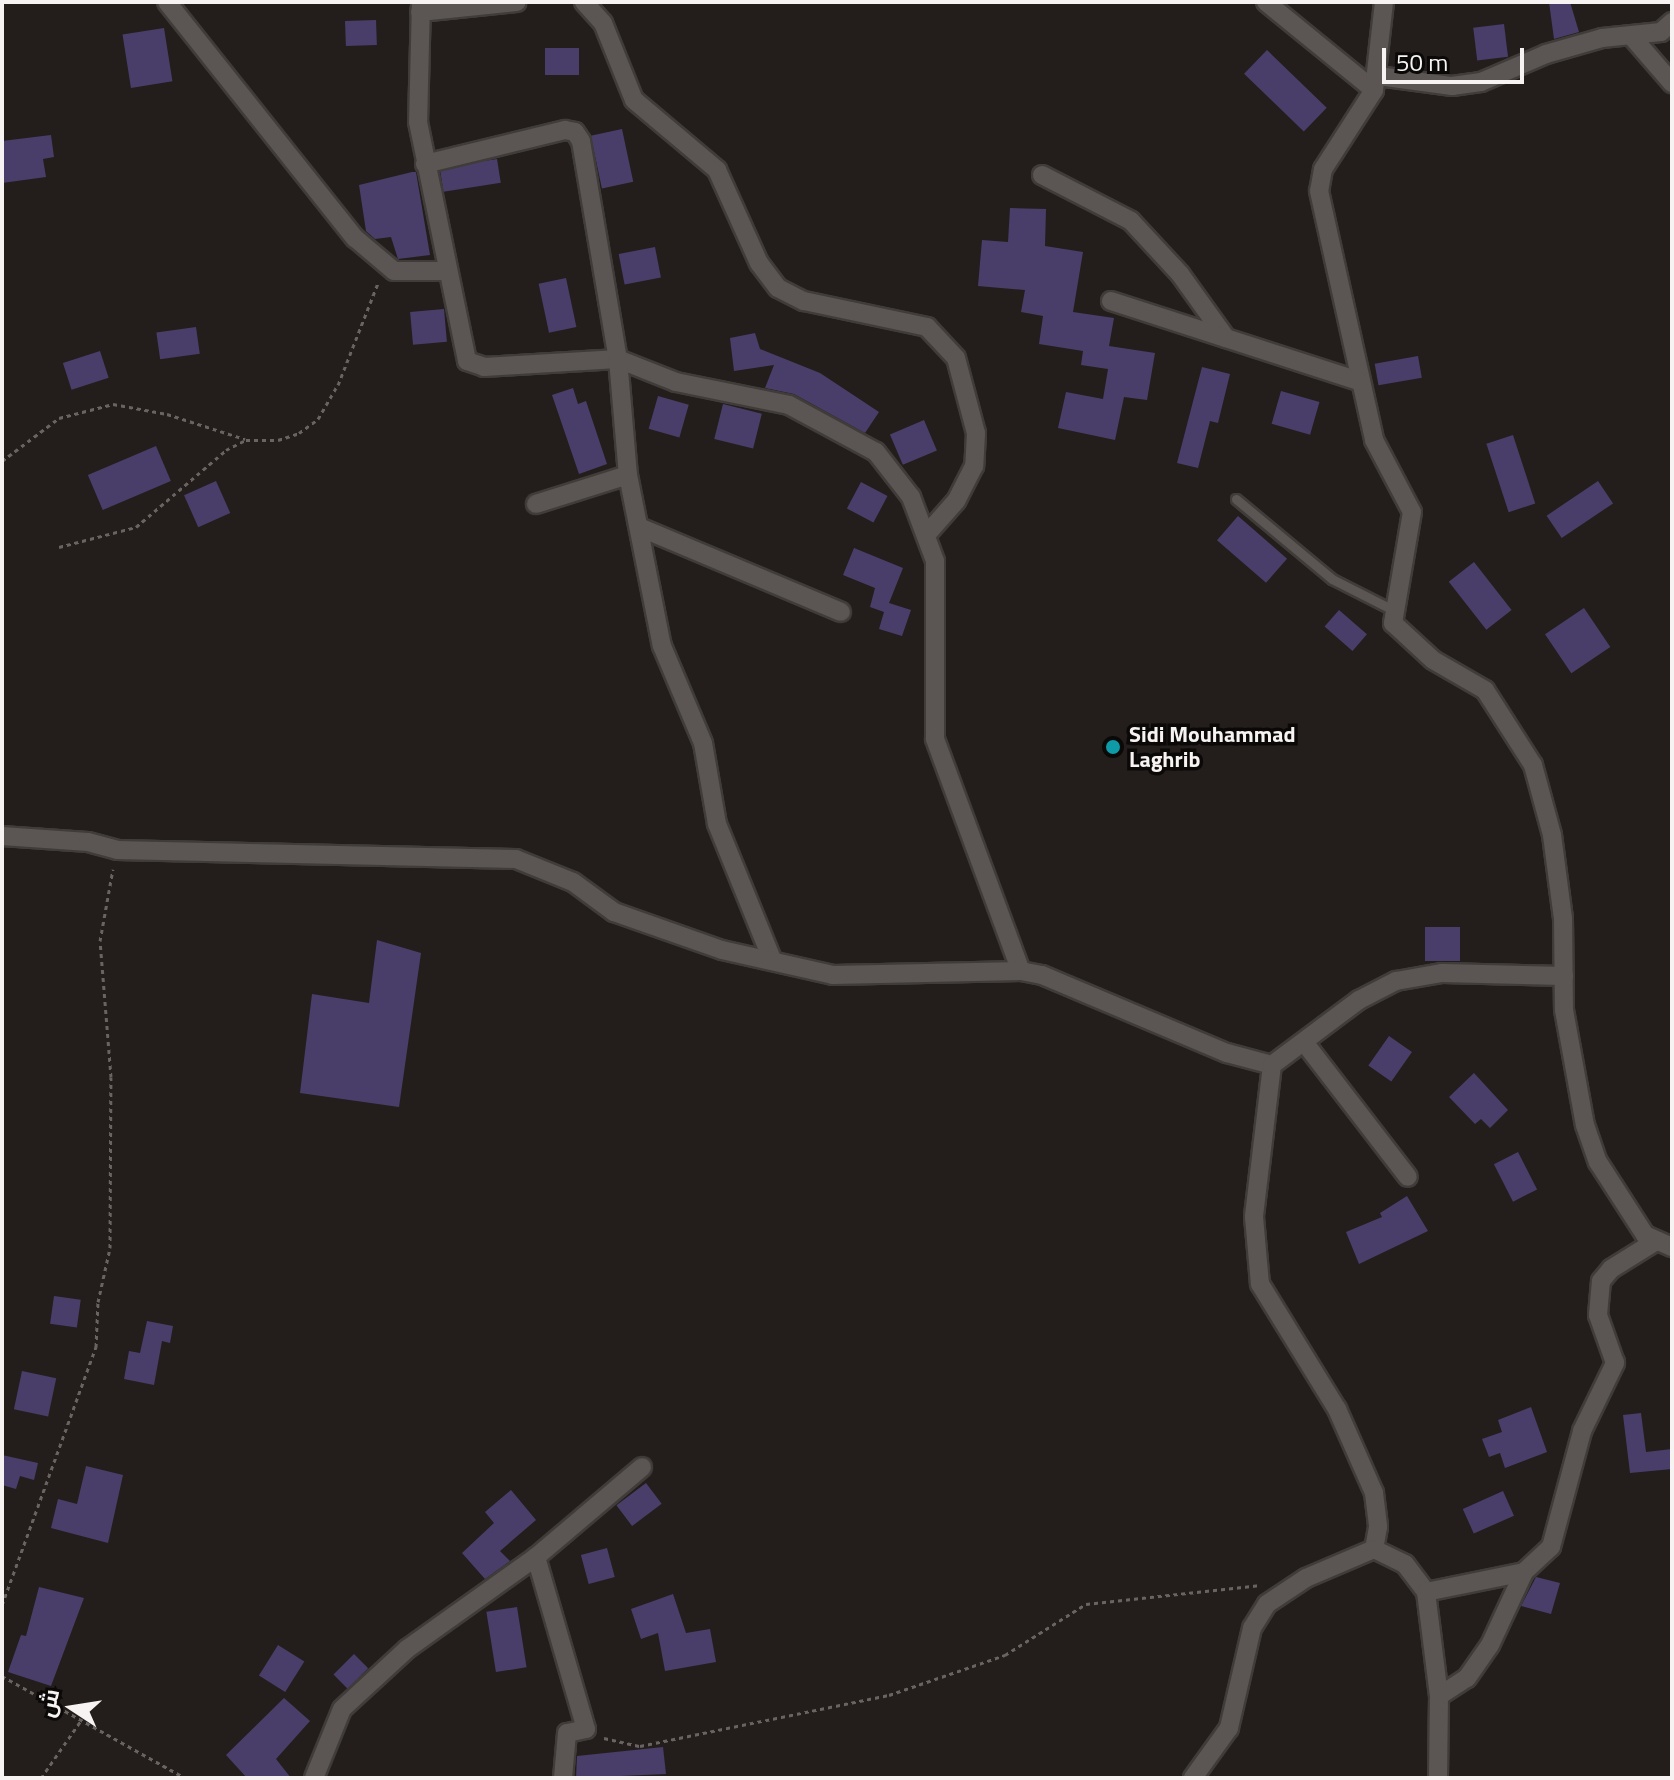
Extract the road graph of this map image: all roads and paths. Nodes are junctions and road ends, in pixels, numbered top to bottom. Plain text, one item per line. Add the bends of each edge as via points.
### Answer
1 (167, 2) edge
2 (516, 2) edge
3 (584, 2) edge
4 (1266, 2) edge
5 (1384, 2) edge
6 (421, 7) edge
7 (1672, 22) edge
8 (1633, 38) junction
9 (1376, 83) junction
10 (1672, 83) edge
11 (425, 164) junction
12 (1042, 175) dead end
13 (385, 265) junction
14 (446, 271) junction
15 (1111, 301) dead end
16 (1226, 338) junction
17 (618, 359) junction
18 (1358, 381) junction
19 (246, 440) junction
20 (2, 461) edge
21 (628, 475) junction
22 (1236, 499) dead end
23 (536, 504) dead end
24 (639, 527) junction
25 (926, 535) junction
26 (59, 547) dead end
27 (1393, 610) junction
28 (841, 612) dead end
29 (2, 836) edge
30 (117, 850) junction
31 (771, 957) junction
32 (1021, 971) junction
33 (1564, 976) junction
34 (1304, 1042) junction
35 (1272, 1065) junction
36 (1408, 1177) dead end
37 (1664, 1244) edge
38 (642, 1467) dead end
39 (1374, 1549) junction
40 (536, 1557) junction
41 (1524, 1572) junction
42 (1287, 1589) junction
43 (1426, 1592) junction
44 (2, 1605) edge
45 (2, 1676) edge
46 (1439, 1696) junction
47 (82, 1719) junction
48 (586, 1729) junction
49 (41, 1778) edge
50 (185, 1778) edge
51 (314, 1778) edge
52 (563, 1778) edge
53 (1193, 1778) edge
54 (1438, 1778) edge

1 - 13 street via 355,238
2 - 6 street
3 - 25 street via 603,23 634,100 717,170 759,263 778,288 804,301 927,327 956,358 976,433 974,466 956,501
4 - 9 street
5 - 9 street
6 - 11 street via 418,122
7 - 8 street via 1661,32
8 - 9 street via 1602,38 1546,54 1481,82
8 - 10 street
9 - 18 street via 1333,151 1319,187
11 - 14 street
11 - 17 street via 565,130 575,132 581,141
12 - 16 street via 1131,221 1180,274
13 - 14 street via 407,273
13 - 19 path via 338,385 318,419 278,440
14 - 17 street via 462,354 474,365
15 - 16 street
16 - 18 street
17 - 21 street
17 - 25 street via 676,382 789,405 876,452 911,497
18 - 27 street via 1374,440 1412,512
19 - 20 path via 167,414 113,404 59,418
19 - 26 path via 226,450 136,527
21 - 23 street
21 - 24 street
22 - 27 lane via 1332,579
24 - 28 street
24 - 31 street via 662,646 703,743 717,824
25 - 32 street via 935,561 938,607 935,739
27 - 33 street via 1397,630 1493,699 1533,765 1552,835
29 - 30 street via 88,842
30 - 31 street via 516,859 573,882 614,912 722,950
30 - 44 path via 100,941 111,1077 111,1233 96,1347
31 - 32 street via 833,975
32 - 35 street via 1067,985 1227,1053
33 - 34 street via 1417,976 1376,989
33 - 37 street via 1564,1010 1585,1125 1613,1187 1645,1235
34 - 35 street
34 - 36 street
35 - 39 street via 1254,1217 1260,1284 1337,1409 1368,1476 1378,1507
37 - 41 street via 1601,1281 1598,1315 1615,1363 1582,1431 1559,1530 1551,1547
38 - 40 street
39 - 42 street
39 - 43 street via 1405,1564
40 - 48 street
40 - 51 street via 407,1649 342,1709
41 - 43 street
41 - 46 street via 1490,1645 1467,1678
42 - 48 path via 1242,1584 1171,1598 1086,1604 1005,1655 889,1695 716,1734 640,1746 613,1742
42 - 53 street via 1267,1604 1252,1628 1229,1728
43 - 46 street
45 - 47 path
46 - 54 street
47 - 49 path
47 - 50 path
48 - 52 street via 567,1733

